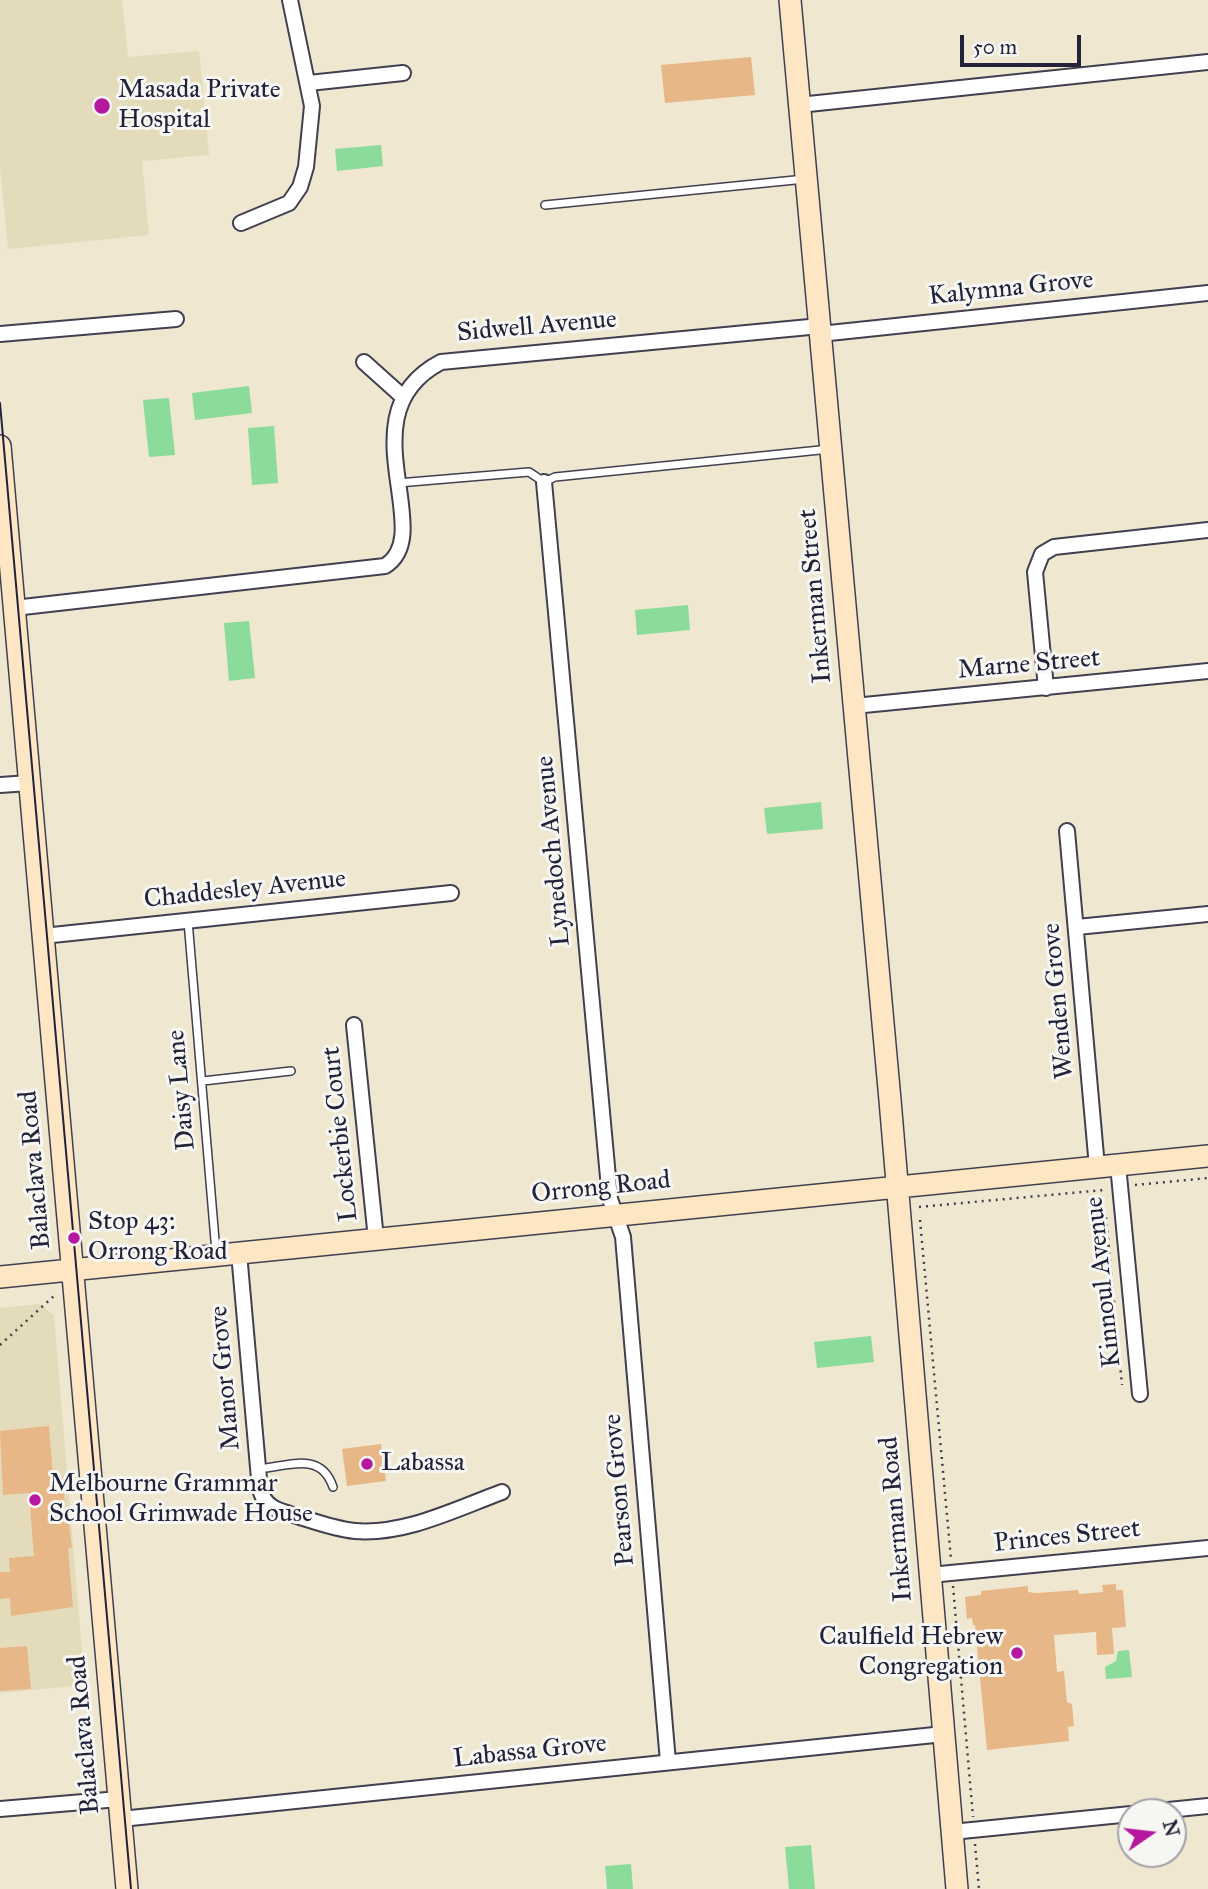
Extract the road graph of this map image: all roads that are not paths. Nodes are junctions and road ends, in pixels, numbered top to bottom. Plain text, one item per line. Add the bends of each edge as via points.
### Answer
1 (290, 0) edge
2 (790, 0) edge
3 (1208, 61) edge
4 (403, 74) dead end
5 (309, 83) junction
6 (799, 105) junction
7 (806, 179) junction
8 (545, 205) dead end
9 (241, 223) dead end
10 (1208, 293) edge
11 (176, 319) dead end
12 (820, 330) junction
13 (0, 334) edge
14 (364, 362) dead end
15 (403, 397) junction
16 (0, 446) edge
17 (831, 449) junction
18 (544, 482) junction
19 (398, 483) junction
20 (1208, 530) edge
21 (4, 542) edge
22 (14, 608) junction
23 (1208, 671) edge
24 (1046, 688) junction
25 (854, 706) junction
26 (29, 783) junction
27 (0, 785) edge
28 (1067, 831) dead end
29 (451, 893) dead end
30 (1208, 914) edge
31 (188, 921) junction
32 (1077, 927) junction
33 (43, 936) junction
34 (355, 1025) dead end
35 (290, 1071) dead end
36 (203, 1081) junction
37 (1208, 1156) edge
38 (1107, 1166) junction
39 (897, 1187) junction
40 (616, 1215) junction
41 (376, 1239) junction
42 (239, 1253) junction
43 (217, 1255) junction
44 (73, 1269) junction
45 (0, 1277) edge
46 (1140, 1394) dead end
47 (258, 1469) junction
48 (332, 1488) dead end
49 (502, 1492) dead end
50 (1208, 1548) edge
51 (930, 1575) junction
52 (944, 1734) junction
53 (668, 1762) junction
54 (1208, 1806) edge
55 (0, 1808) edge
56 (1187, 1808) edge
57 (120, 1809) junction
58 (1117, 1815) edge
59 (952, 1832) junction
60 (127, 1889) edge
61 (957, 1889) edge

1 - 5 street
2 - 6 street, Inkerman Street
3 - 6 street
4 - 5 street
5 - 9 street via 310,147 300,187 278,210
6 - 7 street, Inkerman Street
7 - 8 lane
7 - 12 street, Inkerman Street
10 - 12 street, Kalymna Grove
11 - 13 street
12 - 15 street, Sidwell Avenue via 453,359 422,374
12 - 17 street, Inkerman Street
14 - 15 street
15 - 19 street via 394,438
16 - 21 street, Balaclava Road
17 - 18 lane via 555,477
17 - 25 street, Inkerman Street
18 - 19 lane via 528,472
18 - 40 street, Lynedoch Avenue via 610,1199
19 - 22 street via 402,544 385,566
20 - 24 street via 1054,547 1042,554 1035,572
21 - 22 street, Balaclava Road
22 - 26 street, Balaclava Road
23 - 24 street, Marne Street
24 - 25 street, Marne Street
25 - 39 street, Inkerman Street
26 - 27 street
26 - 33 street, Balaclava Road
28 - 32 street, Wenden Grove
29 - 31 street, Chaddesley Avenue
30 - 32 street
31 - 33 street, Chaddesley Avenue
31 - 36 lane, Daisy Lane
32 - 38 street, Wenden Grove
33 - 44 street, Balaclava Road
34 - 41 street, Lockerbie Court
35 - 36 lane
36 - 43 lane, Daisy Lane
37 - 38 street, Orrong Road
38 - 39 street, Orrong Road
38 - 46 street, Kinnoul Avenue via 1119,1187
39 - 40 street, Orrong Road
39 - 51 street, Inkerman Road
40 - 41 street, Orrong Road
40 - 53 street, Pearson Grove via 623,1237
41 - 42 street, Orrong Road
42 - 43 street, Orrong Road
42 - 47 street, Manor Grove
43 - 44 street, Orrong Road
44 - 45 street, Orrong Road
44 - 57 street, Balaclava Road
47 - 48 lane via 313,1463 325,1469
47 - 49 street, Manor Grove via 263,1498 271,1507 357,1531 416,1522
50 - 51 street, Princes Street
51 - 52 street, Inkerman Road
52 - 53 street, Labassa Grove
52 - 59 street, Inkerman Road
53 - 57 street, Labassa Grove
54 - 56 street
55 - 57 street, Labassa Grove
57 - 60 street, Balaclava Road
58 - 59 street
59 - 61 street, Inkerman Road

